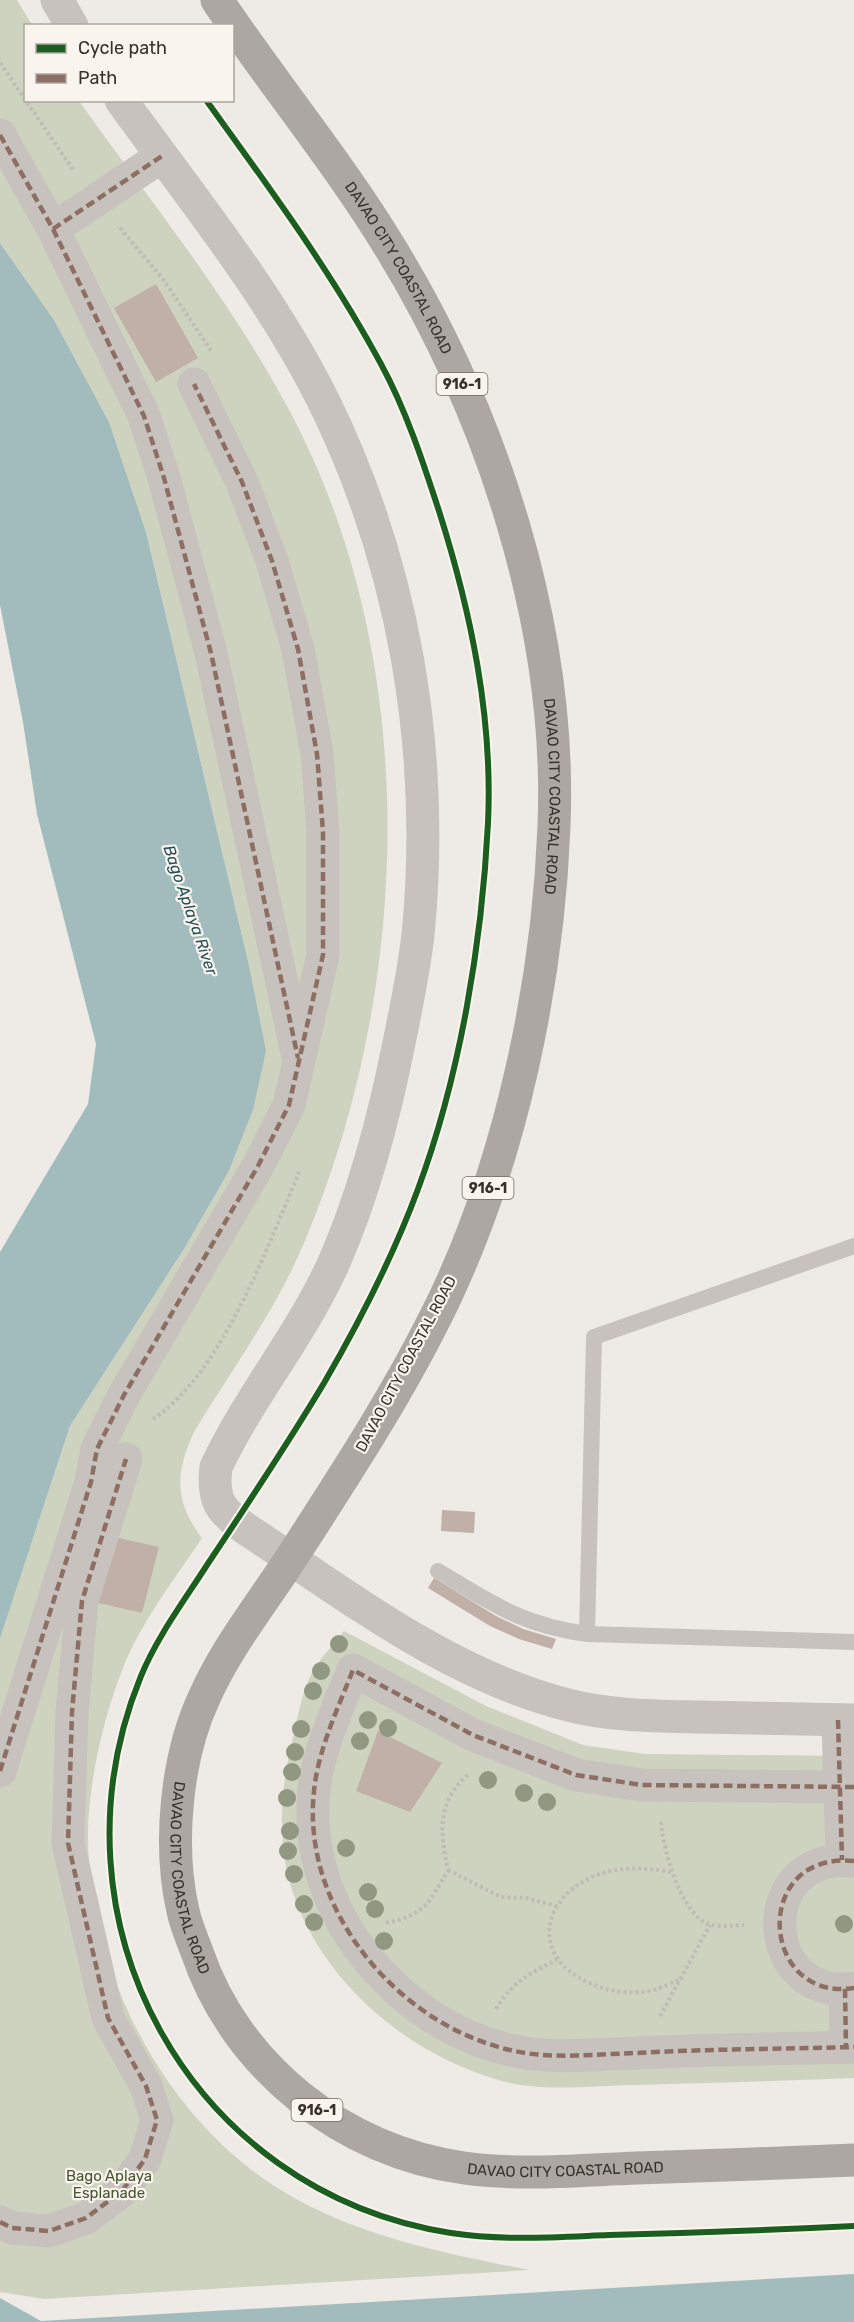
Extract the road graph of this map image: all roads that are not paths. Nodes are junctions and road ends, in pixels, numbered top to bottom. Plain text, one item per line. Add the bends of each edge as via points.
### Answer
1 (57, 0) edge
2 (217, 0) edge
3 (71, 24) edge
4 (234, 24) edge
5 (234, 24) edge
6 (123, 102) edge
7 (0, 135) edge
8 (162, 156) junction
9 (53, 229) junction
10 (194, 384) dead end
11 (299, 1064) junction
12 (854, 1246) edge
13 (126, 1459) dead end
14 (438, 1571) dead end
15 (587, 1634) junction
16 (854, 1642) edge
17 (846, 1720) edge
18 (0, 1771) edge
19 (847, 1787) edge
20 (848, 1860) edge
21 (850, 1988) edge
22 (850, 2047) edge
23 (854, 2160) edge
24 (0, 2222) edge

1 - 3 street
2 - 4 main road, DAVAO CITY COASTAL ROAD / 916-1
5 - 23 main road, DAVAO CITY COASTAL ROAD / 916-1 via 389,245 445,343 485,437 514,531 542,647 554,743 554,827 541,966 514,1102 482,1210 437,1312 381,1416 202,1701 183,1763 175,1836 182,1910 205,1976 242,2040 290,2090 339,2125 394,2151 460,2168 519,2172
6 - 8 street
7 - 9 street
8 - 9 street
8 - 17 street via 272,310 320,394 354,467 376,528 398,611 414,698 423,783 418,937 374,1156 334,1262 216,1467 218,1504 228,1517 394,1625 483,1674 527,1693 570,1706 623,1713
9 - 11 street via 144,416 164,478 211,653
10 - 11 street via 242,482 272,561 298,648 317,754 323,832 323,955
11 - 18 street via 289,1105 258,1166 124,1395 97,1449 91,1482
12 - 15 lane via 594,1337
13 - 24 street via 82,1601 72,1712 68,1843 108,2018 146,2086 157,2120 145,2159 122,2191 86,2218 49,2231 12,2228
14 - 15 lane via 526,1621
15 - 16 lane
17 - 19 street
19 - 20 street
19 - 22 street via 662,1786 576,1775 473,1735 353,1670 325,1744 314,1790 314,1845 327,1890 344,1925 392,1985 423,2010 469,2037 511,2051 563,2055
20 - 21 street via 810,1868 797,1879 780,1908 778,1924 780,1939 793,1966 817,1983
21 - 22 street

